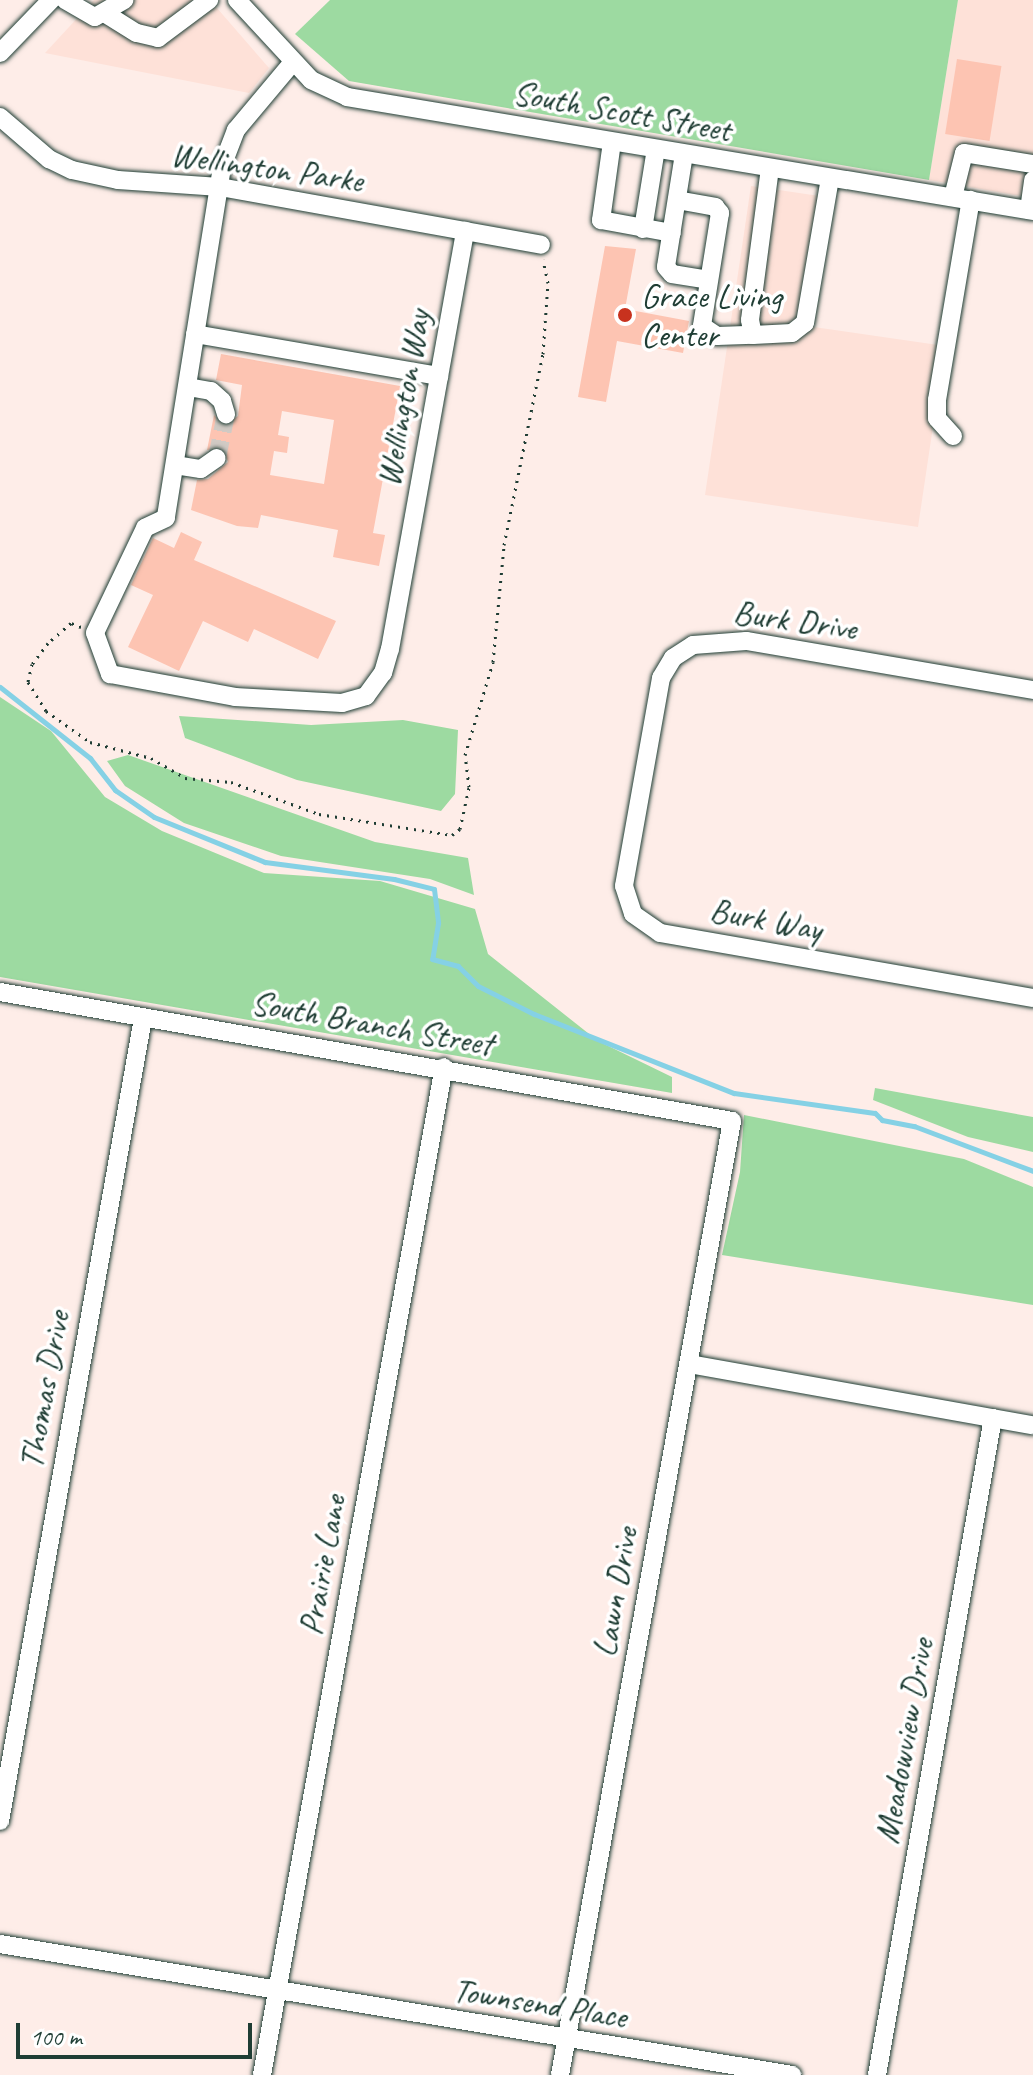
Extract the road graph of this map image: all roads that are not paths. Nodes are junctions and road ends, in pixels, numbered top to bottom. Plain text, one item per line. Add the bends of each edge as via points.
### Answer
1 (51, 0) edge
2 (65, 0) edge
3 (125, 0) edge
4 (209, 0) edge
5 (237, 0) edge
6 (106, 14) junction
7 (0, 53) edge
8 (293, 62) junction
9 (0, 117) edge
10 (612, 142) junction
11 (656, 149) junction
12 (684, 154) junction
13 (1033, 164) edge
14 (770, 168) junction
15 (830, 178) junction
16 (1033, 180) edge
17 (220, 187) junction
18 (962, 199) junction
19 (677, 200) junction
20 (1031, 210) edge
21 (643, 229) junction
22 (465, 231) junction
23 (672, 233) junction
24 (541, 245) road end
25 (709, 280) junction
26 (195, 334) junction
27 (753, 335) junction
28 (439, 376) junction
29 (188, 387) junction
30 (226, 414) dead end
31 (953, 436) dead end
32 (217, 458) dead end
33 (175, 465) junction
34 (1033, 690) edge
35 (641, 776) joint
36 (0, 992) edge
37 (1033, 998) edge
38 (143, 1018) junction
39 (444, 1067) junction
40 (732, 1121) joint
41 (689, 1364) junction
42 (993, 1418) junction
43 (1033, 1425) edge
44 (0, 1821) edge
45 (0, 1944) edge
46 (277, 1991) junction
47 (567, 2040) junction
48 (262, 2075) edge
49 (560, 2075) edge
50 (792, 2075) edge
51 (877, 2075) edge

1 - 7 street
2 - 6 street via 84,14
3 - 6 street
4 - 6 street via 158,38 137,33
5 - 8 street, South Scott Street
8 - 10 street, South Scott Street via 322,87 347,97
8 - 17 street via 236,130
9 - 17 street, Wellington Parke via 49,159 72,170 118,180
10 - 11 street, South Scott Street
10 - 21 street via 599,216 604,222
11 - 12 street, South Scott Street
11 - 21 street
12 - 14 street, South Scott Street
12 - 19 street
13 - 18 street via 964,153
14 - 15 street, South Scott Street
14 - 27 street via 750,320
15 - 18 street, South Scott Street
15 - 27 street via 805,323 792,333
16 - 20 street
17 - 22 street, Wellington Parke
17 - 26 street
18 - 20 street, South Scott Street
18 - 31 street via 937,400 937,418
19 - 23 street
19 - 25 street via 718,209
21 - 23 street
22 - 24 street, Wellington Parke
22 - 28 street, Wellington Way
23 - 25 street via 668,271
25 - 27 street via 702,326 717,336
26 - 28 street
26 - 29 street
28 - 33 street, Wellington Way via 383,673 366,696 342,703 235,697 110,674 95,633 145,528 166,518
29 - 30 street via 211,391
29 - 33 street
32 - 33 street via 201,469
34 - 35 street, Burk Drive via 746,641 703,643 673,658 661,678
35 - 37 street, Burk Way via 624,886 633,914 645,925 686,938
36 - 38 street, South Branch Street
38 - 39 street, South Branch Street
38 - 44 street, Thomas Drive
39 - 40 street, South Branch Street
39 - 46 street, Prairie Lane
40 - 41 street, Lawn Drive
41 - 42 street
41 - 47 street, Lawn Drive
42 - 43 street
42 - 51 street, Meadowview Drive
45 - 46 street, Townsend Place
46 - 47 street, Townsend Place
46 - 48 street, Prairie Lane
47 - 49 street, Lawn Drive
47 - 50 street, Townsend Place

